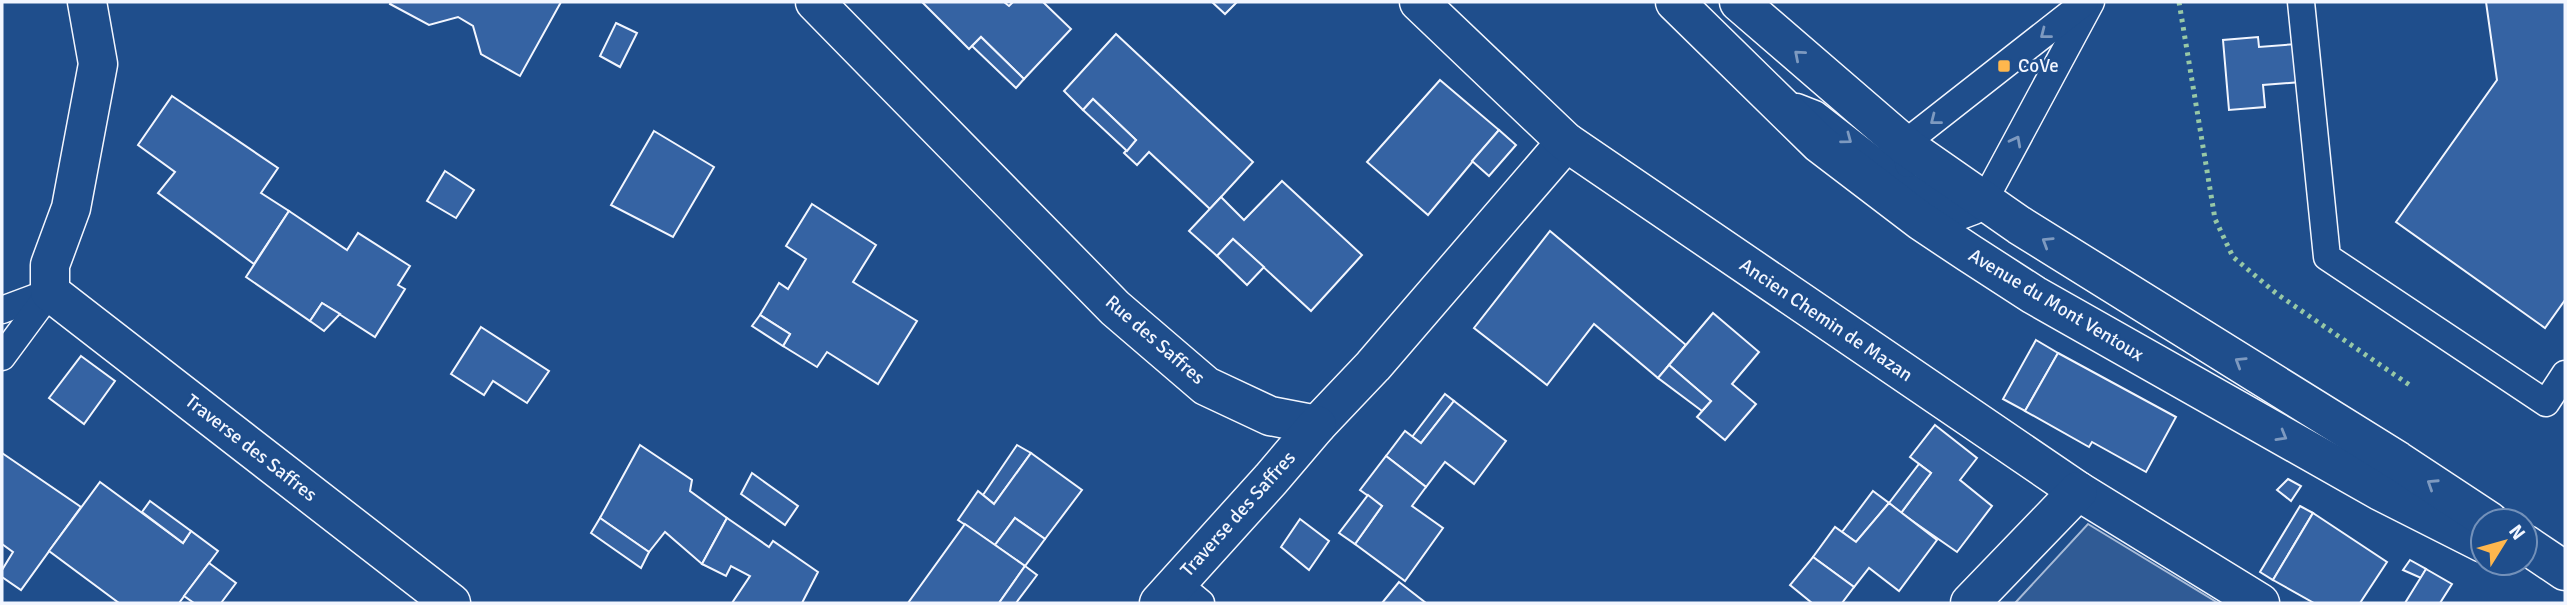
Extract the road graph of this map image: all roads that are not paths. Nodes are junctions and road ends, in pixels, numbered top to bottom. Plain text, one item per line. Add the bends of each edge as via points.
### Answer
1 (87, 2) edge
2 (815, 2) edge
3 (1419, 2) edge
4 (1675, 2) edge
5 (1739, 2) edge
6 (2085, 2) edge
7 (2091, 2) edge
8 (2301, 2) edge
9 (1767, 93) junction
10 (1566, 142) junction
11 (1907, 147) junction
12 (1921, 194) junction
13 (1984, 201) junction
14 (1969, 253) junction
15 (50, 292) junction
16 (2, 310) edge
17 (2, 357) edge
18 (2565, 374) edge
19 (1317, 425) junction
20 (2078, 491) junction
21 (2469, 508) edge
22 (2469, 536) edge
23 (2539, 553) edge
24 (2539, 571) edge
25 (2565, 571) edge
26 (2565, 584) edge
27 (1179, 596) edge
28 (452, 603) edge
29 (1970, 603) edge
30 (2260, 603) edge

1 - 15 street via 98,64 71,208 50,265
2 - 19 street, Rue des Saffres via 1115,308 1206,386 1270,416
3 - 10 street, Ancien Chemin de Mazan
4 - 9 street, Avenue du Mont Ventoux
11 -> 5 street
6 -> 11 lane via 1918,133
13 -> 7 lane
8 - 18 lane via 2327,257 2546,403
9 -> 12 lane via 1815,114
9 - 14 street, Avenue du Mont Ventoux via 1820,144
10 - 19 street
10 - 20 street, Ancien Chemin de Mazan
11 - 12 lane via 1908,173
11 - 13 street
12 - 13 lane via 1958,217
12 - 14 lane
21 -> 13 street
14 -> 22 street, Avenue du Mont Ventoux via 2034,295 2380,491
15 - 16 lane
15 - 17 lane
15 - 28 street, Traverse des Saffres
19 - 27 street, Traverse des Saffres
20 - 29 street
20 - 30 street, Ancien Chemin de Mazan
23 - 25 street
24 - 26 street

